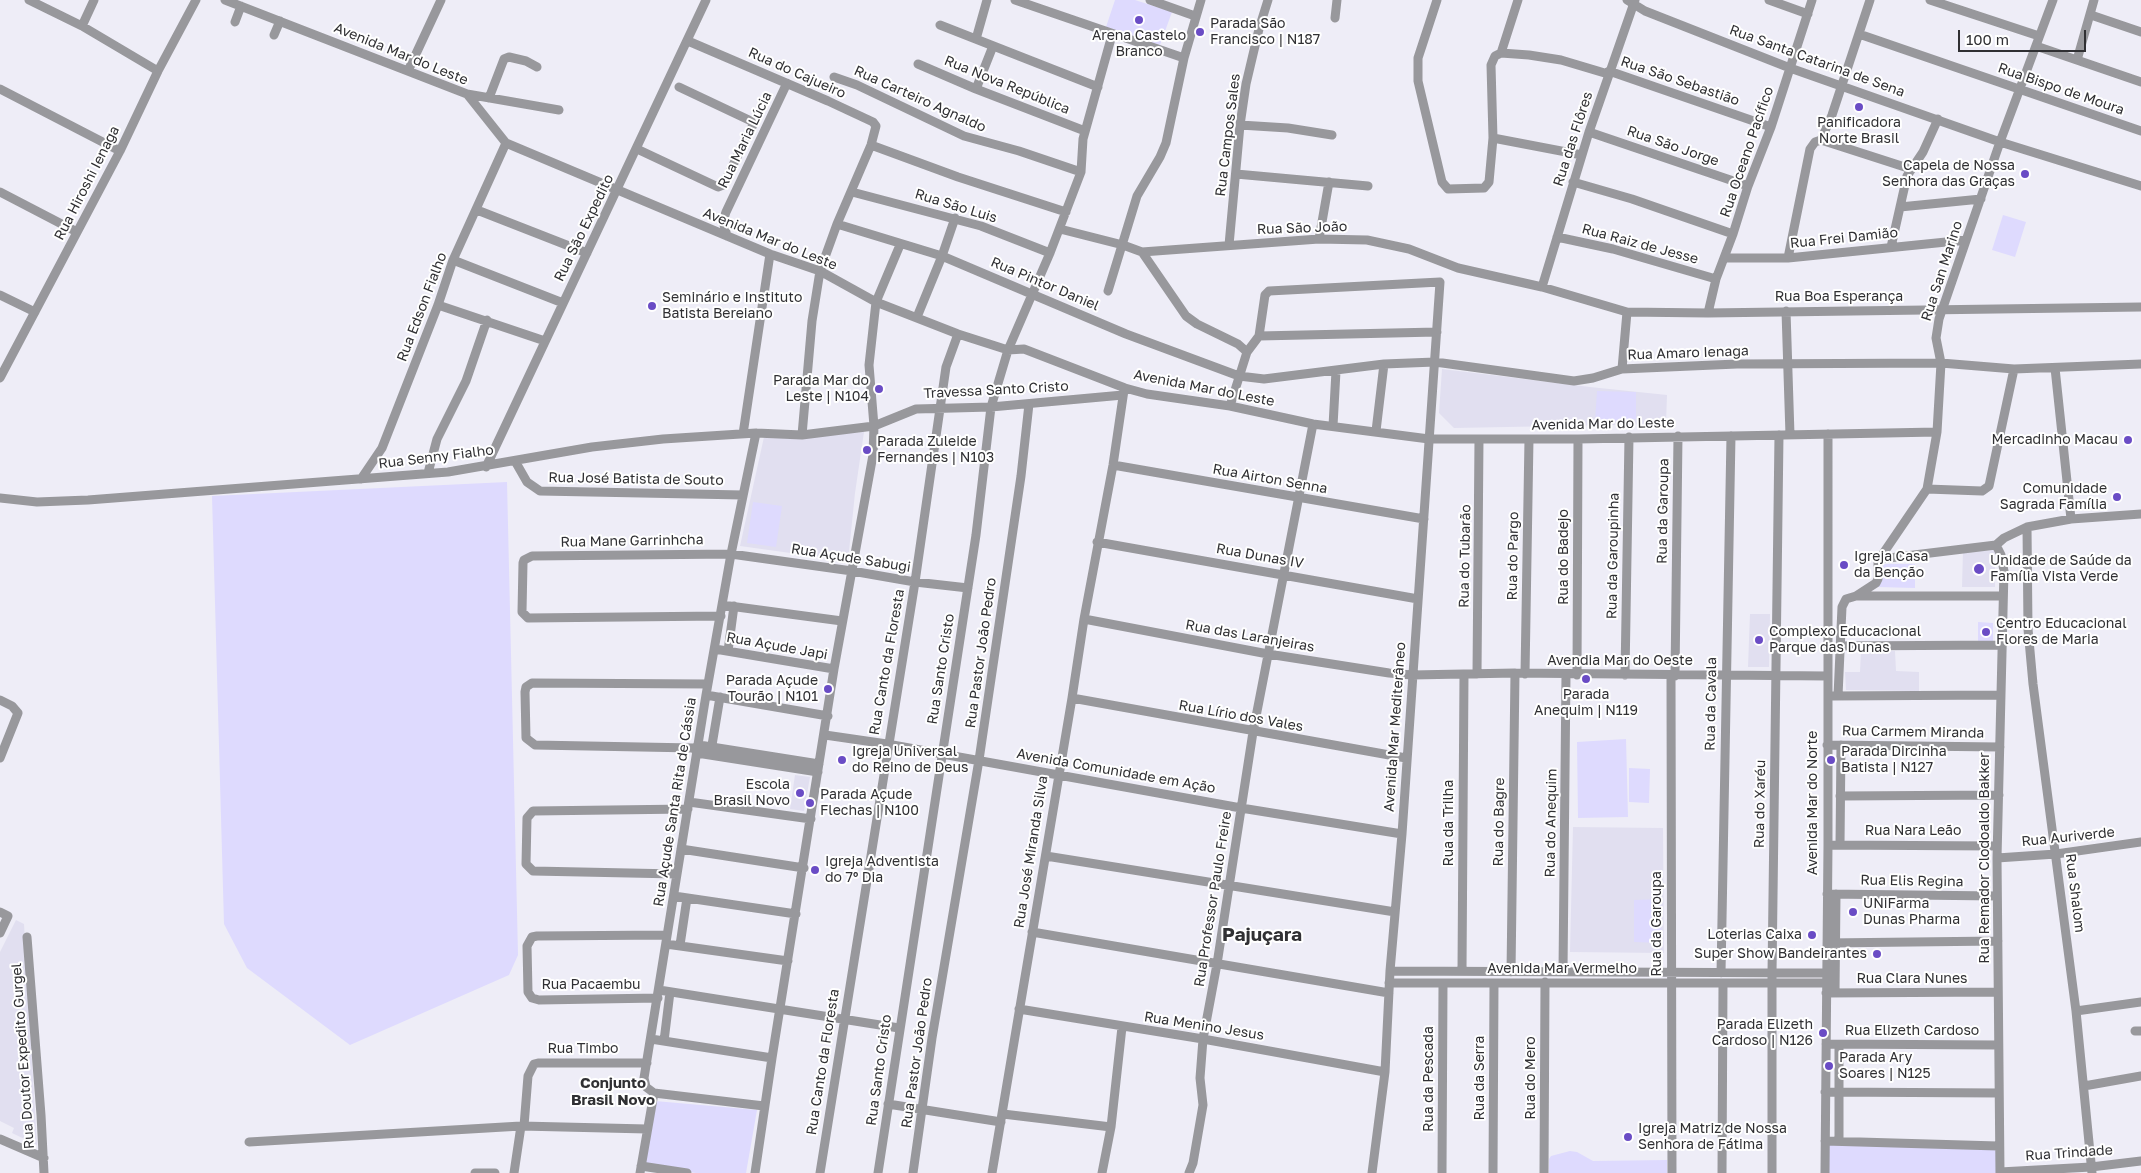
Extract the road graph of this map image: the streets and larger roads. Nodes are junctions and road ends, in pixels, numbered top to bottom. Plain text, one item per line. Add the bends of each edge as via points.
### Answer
1 (30, 0) edge
2 (94, 0) edge
3 (196, 0) edge
4 (225, 0) edge
5 (441, 0) edge
6 (706, 0) edge
7 (988, 0) edge
8 (1015, 0) edge
9 (1150, 0) edge
10 (1201, 0) edge
11 (1268, 0) edge
12 (1338, 0) edge
13 (1436, 0) edge
14 (1518, 0) edge
15 (1769, 0) edge
16 (1812, 0) edge
17 (1870, 0) edge
18 (1930, 0) edge
19 (2052, 0) edge
20 (2094, 0) edge
21 (1632, 1) edge
22 (241, 6) junction
23 (1808, 14) junction
24 (2091, 15) junction
25 (1195, 16) junction
26 (1334, 18) dead end
27 (280, 21) junction
28 (235, 22) dead end
29 (940, 24) dead end
30 (82, 26) junction
31 (2141, 32) edge
32 (1859, 34) junction
33 (274, 35) dead end
34 (1112, 35) junction
35 (2039, 36) junction
36 (976, 39) junction
37 (688, 41) junction
38 (993, 46) junction
39 (2036, 46) junction
40 (1501, 53) junction
41 (1184, 58) junction
42 (2077, 60) junction
43 (918, 64) dead end
44 (537, 67) dead end
45 (1790, 68) junction
46 (158, 71) junction
47 (408, 71) junction
48 (1609, 73) junction
49 (834, 77) dead end
50 (2141, 82) edge
51 (787, 83) junction
52 (1842, 86) junction
53 (679, 87) dead end
54 (1098, 87) junction
55 (2019, 88) junction
56 (0, 89) edge
57 (976, 89) junction
58 (467, 94) junction
59 (489, 98) junction
60 (559, 110) dead end
61 (1938, 119) junction
62 (1240, 125) junction
63 (1771, 127) junction
64 (1085, 131) junction
65 (2141, 131) edge
66 (1589, 132) junction
67 (1332, 135) dead end
68 (1493, 138) junction
69 (1821, 140) junction
70 (2000, 142) junction
71 (506, 143) junction
72 (871, 145) junction
73 (637, 149) junction
74 (120, 151) junction
75 (1582, 155) junction
76 (1911, 169) junction
77 (1081, 172) junction
78 (1236, 174) junction
79 (1329, 182) junction
80 (1573, 182) junction
81 (1368, 186) dead end
82 (1748, 186) junction
83 (2141, 186) edge
84 (618, 190) junction
85 (0, 192) edge
86 (852, 192) junction
87 (1981, 199) junction
88 (1900, 207) junction
89 (477, 210) junction
90 (1066, 212) junction
91 (955, 218) junction
92 (838, 224) junction
93 (1060, 229) junction
94 (78, 232) junction
95 (1733, 234) junction
96 (727, 236) junction
97 (1557, 237) junction
98 (1319, 239) junction
99 (1966, 240) junction
100 (900, 244) junction
101 (1123, 244) junction
102 (1229, 245) junction
103 (1890, 247) junction
104 (1142, 252) junction
105 (587, 253) junction
106 (770, 254) junction
107 (1050, 254) junction
108 (942, 256) junction
109 (1725, 258) junction
110 (1788, 258) junction
111 (453, 260) junction
112 (820, 271) junction
113 (1716, 279) junction
114 (1542, 287) junction
115 (1108, 291) dead end
116 (1033, 294) junction
117 (0, 295) edge
118 (876, 302) junction
119 (563, 303) junction
120 (438, 305) junction
121 (2141, 307) edge
122 (1944, 310) junction
123 (1786, 311) junction
124 (35, 312) junction
125 (1627, 312) junction
126 (1708, 313) junction
127 (917, 317) junction
128 (487, 320) junction
129 (1437, 332) junction
130 (958, 334) junction
131 (1259, 336) junction
132 (545, 341) junction
133 (1008, 350) junction
134 (1247, 352) junction
135 (1435, 362) junction
136 (1788, 363) junction
137 (1941, 363) junction
138 (1384, 364) junction
139 (2141, 364) edge
140 (2055, 368) junction
141 (1622, 369) junction
142 (2014, 369) junction
143 (1336, 371) junction
144 (1239, 376) junction
145 (0, 378) edge
146 (1124, 392) junction
147 (1029, 404) junction
148 (1230, 406) junction
149 (991, 407) junction
150 (939, 408) junction
151 (1313, 424) junction
152 (874, 426) junction
153 (1333, 426) junction
154 (1376, 431) junction
155 (1936, 432) junction
156 (756, 433) junction
157 (743, 434) junction
158 (802, 434) junction
159 (1828, 434) junction
160 (1779, 435) junction
161 (1790, 435) junction
162 (1678, 436) junction
163 (1731, 436) junction
164 (1629, 437) junction
165 (1429, 438) junction
166 (1480, 438) junction
167 (1578, 438) junction
168 (1529, 439) junction
169 (515, 461) junction
170 (1113, 465) junction
171 (486, 467) junction
172 (428, 473) junction
173 (361, 479) junction
174 (1927, 489) junction
175 (743, 495) junction
176 (0, 498) edge
177 (1297, 498) junction
178 (2141, 514) edge
179 (1424, 518) junction
180 (2071, 519) junction
181 (2027, 527) junction
182 (1097, 542) junction
183 (1996, 545) junction
184 (731, 554) junction
185 (1881, 559) junction
186 (852, 571) junction
187 (1282, 574) junction
188 (915, 582) junction
189 (968, 588) junction
190 (1854, 596) junction
191 (2002, 596) junction
192 (1418, 599) junction
193 (722, 604) junction
194 (734, 606) junction
195 (721, 616) junction
196 (1084, 619) junction
197 (842, 621) junction
198 (2001, 645) junction
199 (1840, 646) junction
200 (715, 649) junction
201 (728, 651) junction
202 (1268, 654) junction
203 (834, 669) junction
204 (1515, 673) junction
205 (1464, 674) junction
206 (1477, 674) junction
207 (1525, 674) junction
208 (1566, 674) junction
209 (1412, 675) junction
210 (1577, 675) junction
211 (1625, 675) junction
212 (1726, 675) junction
213 (1673, 676) junction
214 (1775, 676) junction
215 (1827, 676) junction
216 (708, 684) junction
217 (706, 695) junction
218 (2000, 695) junction
219 (1827, 696) junction
220 (1838, 696) junction
221 (720, 697) junction
222 (1072, 698) junction
223 (0, 700) edge
224 (828, 716) junction
225 (1253, 732) junction
226 (825, 735) junction
227 (887, 744) junction
228 (1827, 745) junction
229 (1841, 745) junction
230 (2000, 747) junction
231 (696, 749) junction
232 (712, 751) junction
233 (942, 754) junction
234 (0, 758) edge
235 (1406, 758) junction
236 (979, 760) junction
237 (819, 768) junction
238 (1058, 773) junction
239 (1999, 795) junction
240 (1840, 796) junction
241 (688, 806) junction
242 (1241, 808) junction
243 (811, 819) junction
244 (1402, 834) junction
245 (2141, 842) edge
246 (1828, 844) junction
247 (1840, 845) junction
248 (1998, 846) junction
249 (681, 849) junction
250 (2056, 854) junction
251 (1046, 856) junction
252 (1997, 858) junction
253 (804, 868) junction
254 (677, 874) junction
255 (1228, 886) junction
256 (1831, 894) junction
257 (674, 896) junction
258 (1997, 896) junction
259 (687, 898) junction
260 (1395, 912) junction
261 (4, 914) edge
262 (796, 914) junction
263 (1032, 932) junction
264 (0, 933) edge
265 (27, 938) dead end
266 (667, 939) junction
267 (1998, 941) junction
268 (1831, 943) junction
269 (680, 945) junction
270 (788, 961) junction
271 (1217, 964) junction
272 (1390, 971) junction
273 (1563, 971) junction
274 (1462, 972) junction
275 (1511, 972) junction
276 (1671, 972) junction
277 (1721, 973) junction
278 (1773, 978) junction
279 (1545, 982) junction
280 (1671, 982) junction
281 (1494, 983) junction
282 (1723, 983) junction
283 (1442, 984) junction
284 (1828, 986) junction
285 (1389, 988) junction
286 (670, 992) junction
287 (1998, 992) junction
288 (659, 994) junction
289 (2141, 1002) edge
290 (1019, 1009) junction
291 (780, 1010) junction
292 (2076, 1012) junction
293 (844, 1020) junction
294 (1122, 1027) junction
295 (900, 1028) junction
296 (651, 1039) junction
297 (1203, 1039) junction
298 (664, 1041) junction
299 (1826, 1044) junction
300 (1998, 1044) junction
301 (1838, 1045) junction
302 (772, 1058) junction
303 (647, 1063) junction
304 (1385, 1072) junction
305 (2141, 1076) edge
306 (2084, 1086) junction
307 (1825, 1092) junction
308 (1838, 1092) junction
309 (654, 1093) junction
310 (1999, 1093) junction
311 (888, 1104) junction
312 (764, 1106) junction
313 (923, 1109) junction
314 (1002, 1118) junction
315 (522, 1126) junction
316 (1111, 1127) junction
317 (647, 1129) junction
318 (0, 1139) edge
319 (1825, 1141) junction
320 (1839, 1141) junction
321 (249, 1142) dead end
322 (1998, 1146) junction
323 (44, 1158) junction
324 (2141, 1161) edge
325 (640, 1169) edge
326 (2091, 1170) edge
327 (44, 1173) edge
328 (475, 1173) edge
329 (495, 1173) edge
330 (514, 1173) edge
331 (687, 1173) edge
332 (755, 1173) edge
333 (820, 1173) edge
334 (878, 1173) edge
335 (914, 1173) edge
336 (992, 1173) edge
337 (1102, 1173) edge
338 (1189, 1173) edge
339 (1372, 1173) edge
340 (1442, 1173) edge
341 (1493, 1173) edge
342 (1544, 1173) edge
343 (1672, 1173) edge
344 (1722, 1173) edge
345 (1772, 1173) edge
346 (1825, 1173) edge
347 (2000, 1173) edge

1 - 30 street
2 - 30 street
3 - 46 street, Rua Hiroshi Ienaga
4 - 22 street, Avenida Mar do Leste
5 - 47 street
6 - 37 street, Rua São Expedito
7 - 36 street
8 - 34 street
9 - 25 street
10 - 25 street
11 - 62 street, Rua Campos Sales via 1246,84
12 - 26 street
13 - 68 street via 1421,45 1418,69 1420,91 1442,182 1448,189 1484,188 1490,182
14 - 40 street
15 - 23 street
16 - 23 street, Rua Oceano Pacífico
17 - 32 street
18 - 35 street
19 - 35 street, Rua San Marino
20 - 24 street
21 - 45 street, Rua Santa Catarina de Sena via 1645,11
21 - 48 street, Rua das Flôres
22 - 27 street, Avenida Mar do Leste
22 - 28 street
23 - 45 street, Rua Oceano Pacífico
24 - 31 street
24 - 42 street
25 - 41 street
27 - 33 street
27 - 47 street, Avenida Mar do Leste
29 - 36 street
30 - 46 street
32 - 52 street
32 - 55 street, Rua Bispo de Moura
34 - 41 street
34 - 54 street, Rua Santo Cristo
35 - 39 street, Rua San Marino
36 - 38 street
37 - 51 street, Rua do Cajueiro
37 - 73 street, Rua São Expedito
38 - 54 street
38 - 57 street
39 - 42 street
39 - 55 street, Rua San Marino
40 - 48 street, Rua São Sebastião via 1561,60
40 - 68 street via 1495,56 1491,65
41 - 101 street via 1166,143 1137,196
42 - 50 street
43 - 57 street, Rua Nova República
44 - 59 street via 526,60 504,59
45 - 52 street, Rua Santa Catarina de Sena
45 - 63 street, Rua Oceano Pacífico
46 - 74 street, Rua Hiroshi Ienaga
47 - 58 street, Avenida Mar do Leste
48 - 63 street, Rua São Sebastião
48 - 66 street, Rua das Flôres
49 - 77 street, Rua Carteiro Agnaldo via 964,136
51 - 72 street, Rua do Cajueiro via 873,122 876,130
51 - 96 street, Rua Maria Lúcia via 726,212 723,221
52 - 61 street, Rua Santa Catarina de Sena
52 - 69 street
53 - 73 street via 751,120 753,125 723,185 718,187
54 - 64 street, Rua Santo Cristo
55 - 65 street, Rua Bispo de Moura
55 - 70 street, Rua San Marino
56 - 74 street
57 - 64 street, Rua Nova República
58 - 59 street
58 - 71 street, Avenida Mar do Leste
59 - 60 street
61 - 70 street, Rua Santa Catarina de Sena
61 - 76 street
62 - 67 street
62 - 78 street, Rua Campos Sales
63 - 82 street, Rua Oceano Pacífico
64 - 77 street, Rua Santo Cristo
66 - 75 street, Rua das Flôres
66 - 82 street, Rua São Jorge
68 - 75 street
69 - 76 street
69 - 110 street via 1810,149
70 - 83 street
70 - 87 street, Rua San Marino
71 - 84 street, Avenida Mar do Leste
71 - 89 street, Rua Edson Fialho
72 - 86 street
72 - 90 street
73 - 84 street, Rua São Expedito
74 - 94 street, Rua Hiroshi Ienaga
75 - 80 street, Rua das Flôres
76 - 88 street
77 - 90 street, Rua Santo Cristo
78 - 79 street
78 - 102 street, Rua Campos Sales
79 - 81 street
79 - 98 street
80 - 95 street
80 - 97 street, Rua das Flôres
82 - 95 street, Rua Oceano Pacífico
84 - 96 street, Avenida Mar do Leste
84 - 105 street, Rua São Expedito
85 - 94 street
86 - 91 street, Rua São Luis
86 - 92 street
87 - 88 street
87 - 99 street, Rua San Marino
88 - 103 street
89 - 105 street
89 - 111 street, Rua Edson Fialho
90 - 93 street, Rua Santo Cristo
91 - 107 street, Rua São Luis
91 - 108 street
92 - 100 street, Rua Pintor Daniel
92 - 112 street
93 - 101 street, Rua São João
93 - 107 street, Rua Santo Cristo
94 - 124 street, Rua Hiroshi Ienaga
95 - 109 street, Rua Oceano Pacífico
96 - 106 street, Avenida Mar do Leste
97 - 113 street, Rua Raiz de Jesse via 1621,251
97 - 114 street, Rua das Flôres
98 - 102 street, Rua São João
98 - 114 street, Rua São João via 1386,243 1409,248 1458,268
99 - 103 street, Rua Frei Damião
99 - 122 street, Rua San Marino
100 - 108 street, Rua Pintor Daniel
100 - 118 street
101 - 104 street, Rua São João
101 - 115 street
102 - 104 street, Rua São João
103 - 110 street, Rua Frei Damião
104 - 134 street via 1186,316
105 - 119 street, Rua São Expedito
106 - 112 street, Avenida Mar do Leste
106 - 157 street
107 - 116 street, Rua Santo Cristo
108 - 116 street, Rua Pintor Daniel
108 - 127 street
109 - 110 street, Rua Frei Damião
109 - 113 street, Rua Oceano Pacífico
111 - 119 street
111 - 120 street, Rua Edson Fialho
112 - 118 street, Avenida Mar do Leste
112 - 158 street via 812,320
113 - 126 street, Rua Oceano Pacífico
114 - 125 street, Rua Boa Esperança
116 - 133 street, Rua Santo Cristo
116 - 144 street, Rua Pintor Daniel via 1126,334
117 - 124 street
118 - 127 street, Avenida Mar do Leste
118 - 152 street via 869,364
119 - 132 street, Rua São Expedito
120 - 128 street
120 - 173 street, Rua Edson Fialho via 382,448
121 - 122 street, Rua Boa Esperança
122 - 123 street, Rua Boa Esperança
122 - 137 street, Rua San Marino via 1936,338
123 - 126 street, Rua Boa Esperança
123 - 136 street
124 - 145 street, Rua Hiroshi Ienaga
125 - 126 street, Rua Boa Esperança
125 - 141 street
127 - 130 street, Avenida Mar do Leste
128 - 132 street
128 - 172 street via 466,381 437,439
129 - 131 street
129 - 131 street, Avenida Mar Mediterâneo via 1440,282 1271,290 1265,295
129 - 135 street, Avenida Mar Mediterâneo
130 - 133 street, Avenida Mar do Leste
130 - 150 street, Rua Canto da Floresta via 946,367
131 - 134 street
132 - 171 street, Rua São Expedito
133 - 146 street, Avenida Mar do Leste via 1024,349
133 - 149 street, Rua Santo Cristo
134 - 144 street
135 - 138 street, Rua Amaro Ienaga
135 - 141 street, Rua Amaro Ienaga via 1574,381
135 - 165 street, Avenida Mar Mediterâneo
136 - 137 street, Rua Amaro Ienaga
136 - 141 street, Rua Amaro Ienaga
136 - 161 street
137 - 142 street, Rua Amaro Ienaga
137 - 155 street, Rua San Marino
138 - 143 street, Rua Amaro Ienaga
138 - 154 street
139 - 140 street, Rua Amaro Ienaga
140 - 142 street, Rua Amaro Ienaga
140 - 180 street
142 - 174 street via 1989,486 1982,491
143 - 144 street, Rua Amaro Ienaga via 1278,379
143 - 153 street
144 - 148 street
146 - 147 street, Travessa Santo Cristo
146 - 148 street, Avenida Mar do Leste
146 - 170 street, Rua José Miranda Silva
147 - 149 street, Travessa Santo Cristo
147 - 236 street, Rua Pastor João Pedro
148 - 151 street, Avenida Mar do Leste
149 - 150 street, Travessa Santo Cristo
149 - 189 street, Rua Santo Cristo
150 - 152 street, Travessa Santo Cristo via 916,409
150 - 188 street, Rua Canto da Floresta
151 - 153 street, Avenida Mar do Leste
151 - 177 street, Rua Professor Paulo Freire
152 - 158 street, Rua Senny Fialho
152 - 186 street
153 - 154 street, Avenida Mar do Leste
154 - 165 street, Avenida Mar do Leste
155 - 159 street, Avenida Mar do Leste
155 - 174 street, Rua San Marino
156 - 157 street, Rua Senny Fialho
156 - 158 street, Rua Senny Fialho
156 - 175 street, Rua Açude Santa Rita de Cássia
157 - 169 street, Rua Senny Fialho via 592,447
159 - 161 street, Avenida Mar do Leste
159 - 215 street, Avenida Mar do Norte
160 - 161 street, Avenida Mar do Leste
160 - 163 street, Avenida Mar do Leste
160 - 214 street, Rua do Xaréu
162 - 163 street, Avenida Mar do Leste
162 - 164 street, Avenida Mar do Leste
162 - 213 street, Rua da Garoupa
163 - 212 street, Rua da Cavala
164 - 167 street, Avenida Mar do Leste
164 - 211 street, Rua da Garoupinha
165 - 166 street, Avenida Mar do Leste
165 - 179 street, Avenida Mar Mediterâneo
166 - 168 street, Avenida Mar do Leste
166 - 206 street, Rua do Tubarão
167 - 168 street, Avenida Mar do Leste
167 - 210 street, Rua do Badejo
168 - 207 street, Rua do Pargo
169 - 171 street, Rua Senny Fialho
169 - 175 street, Rua José Batista de Souto via 527,482 540,491
170 - 177 street, Rua Airton Senna
170 - 182 street, Rua José Miranda Silva
171 - 172 street, Rua Senny Fialho
172 - 173 street, Rua Senny Fialho
173 - 176 street, Rua Senny Fialho via 88,500 37,502
174 - 185 street, Rua San Marino
175 - 184 street, Rua Açude Santa Rita de Cássia
177 - 179 street, Rua Airton Senna
177 - 187 street, Rua Professor Paulo Freire
178 - 180 street
179 - 192 street, Avenida Mar Mediterâneo
180 - 181 street
181 - 183 street
181 - 250 street, Rua Shalom via 2028,629
182 - 187 street, Rua Dunas IV
182 - 196 street, Rua José Miranda Silva
183 - 185 street
183 - 191 street, Rua Remador Clodoaldo Bakker via 2004,571
184 - 186 street, Rua Açude Sabugi
184 - 193 street, Rua Açude Santa Rita de Cássia
184 - 195 street, Rua Mane Garrinhcha via 532,556 523,563 522,612 528,618
185 - 190 street, Rua San Marino via 1876,565 1876,582
186 - 188 street, Rua Açude Sabugi
186 - 197 street
187 - 192 street, Rua Dunas IV
187 - 202 street, Rua Professor Paulo Freire
188 - 189 street, Rua Açude Sabugi
188 - 227 street, Rua Canto da Floresta
189 - 233 street, Rua Santo Cristo
190 - 191 street
190 - 199 street via 1846,599 1842,607
191 - 198 street, Rua Remador Clodoaldo Bakker
192 - 209 street, Avenida Mar Mediterâneo
193 - 194 street
193 - 195 street, Rua Açude Santa Rita de Cássia
194 - 197 street
194 - 201 street
195 - 200 street, Rua Açude Santa Rita de Cássia
196 - 202 street, Rua das Laranjeiras
196 - 222 street, Rua José Miranda Silva
197 - 203 street
198 - 199 street
198 - 218 street, Rua Remador Clodoaldo Bakker
199 - 220 street
200 - 201 street, Rua Açude Japi
200 - 216 street, Rua Açude Santa Rita de Cássia
201 - 203 street, Rua Açude Japi
202 - 209 street, Rua das Laranjeiras
202 - 225 street, Rua Professor Paulo Freire
203 - 224 street
204 - 206 street, Avendia Mar do Oeste
204 - 207 street, Avendia Mar do Oeste
204 - 275 street, Rua do Bagre
205 - 206 street, Avendia Mar do Oeste
205 - 209 street, Avendia Mar do Oeste
205 - 274 street, Rua da Trilha
207 - 208 street, Avendia Mar do Oeste
208 - 210 street, Avendia Mar do Oeste
208 - 273 street, Rua do Anequim
209 - 235 street, Avenida Mar Mediterâneo
210 - 211 street, Avendia Mar do Oeste
211 - 213 street, Avendia Mar do Oeste
212 - 213 street, Avendia Mar do Oeste
212 - 214 street, Avendia Mar do Oeste
212 - 277 street, Rua da Cavala
213 - 276 street, Rua da Garoupa
214 - 215 street, Avendia Mar do Oeste
214 - 278 street, Rua do Xaréu
215 - 219 street, Avenida Mar do Norte
216 - 217 street, Rua Açude Santa Rita de Cássia
216 - 231 street via 532,683 525,692 526,738 531,744
217 - 221 street
217 - 231 street, Rua Açude Santa Rita de Cássia
218 - 220 street
218 - 230 street, Rua Remador Clodoaldo Bakker
219 - 220 street
219 - 228 street, Avenida Mar do Norte
221 - 224 street
221 - 232 street
222 - 225 street, Rua Lírio dos Vales
222 - 238 street, Rua José Miranda Silva
223 - 234 street via 17,710 18,717
224 - 226 street
225 - 235 street, Rua Lírio dos Vales
225 - 242 street, Rua Professor Paulo Freire
226 - 227 street, Avenida Comunidade em Ação
226 - 237 street
227 - 233 street, Avenida Comunidade em Ação
227 - 293 street, Rua Canto da Floresta
228 - 229 street, Rua Carmem Miranda
228 - 246 street, Avenida Mar do Norte
229 - 230 street, Rua Carmem Miranda
229 - 240 street
230 - 239 street, Rua Remador Clodoaldo Bakker
231 - 232 street
231 - 241 street, Rua Açude Santa Rita de Cássia
232 - 237 street
233 - 236 street, Avenida Comunidade em Ação
233 - 295 street, Rua Santo Cristo
235 - 244 street, Avenida Mar Mediterâneo
236 - 238 street, Avenida Comunidade em Ação
236 - 313 street, Rua Pastor João Pedro
237 - 243 street
238 - 242 street, Avenida Comunidade em Ação
238 - 251 street, Rua José Miranda Silva
239 - 240 street
239 - 248 street, Rua Remador Clodoaldo Bakker
240 - 247 street
241 - 243 street
241 - 249 street, Rua Açude Santa Rita de Cássia
241 - 254 street via 533,811 526,818 526,864 533,871
242 - 244 street, Avenida Comunidade em Ação
242 - 255 street, Rua Professor Paulo Freire
243 - 253 street
244 - 260 street, Avenida Mar Mediterâneo
245 - 250 street, Rua Auriverde
246 - 247 street, Rua Nara Leão
246 - 256 street, Avenida Mar do Norte
247 - 248 street, Rua Nara Leão
248 - 252 street, Rua Remador Clodoaldo Bakker
249 - 253 street
249 - 254 street, Rua Açude Santa Rita de Cássia
250 - 252 street, Rua Auriverde
250 - 292 street, Rua Shalom
251 - 255 street
251 - 263 street, Rua José Miranda Silva
252 - 258 street, Rua Remador Clodoaldo Bakker
253 - 262 street
254 - 257 street, Rua Açude Santa Rita de Cássia
255 - 260 street
255 - 271 street, Rua Professor Paulo Freire
256 - 258 street, Rua Elis Regina
256 - 268 street, Avenida Mar do Norte
257 - 259 street
257 - 266 street, Rua Açude Santa Rita de Cássia
258 - 267 street, Rua Remador Clodoaldo Bakker
259 - 262 street
259 - 269 street
260 - 272 street, Avenida Mar Mediterâneo
261 - 264 street
262 - 270 street
263 - 271 street, Avenida Mar Vermelho
263 - 290 street, Rua José Miranda Silva
265 - 323 street, Rua Doutor Expedito Gurgel
266 - 269 street
266 - 288 street, Rua Açude Santa Rita de Cássia
266 - 288 street, Rua Pacaembu via 537,936 532,937 527,946 528,992 532,998
267 - 268 street
267 - 287 street, Rua Remador Clodoaldo Bakker
268 - 284 street, Avenida Mar do Norte
268 - 284 street
269 - 270 street
270 - 291 street
271 - 285 street, Avenida Mar Vermelho
271 - 297 street, Rua Professor Paulo Freire
272 - 274 street, Avenida Mar Vermelho
272 - 285 street, Avenida Mar Mediterâneo
273 - 275 street, Avenida Mar Vermelho
273 - 276 street, Avenida Mar Vermelho
274 - 275 street, Avenida Mar Vermelho
276 - 277 street, Avenida Mar Vermelho
276 - 280 street, Rua da Garoupa
277 - 278 street, Avenida Mar Vermelho
278 - 282 street, Avenida Mar Vermelho
278 - 284 street, Avenida Mar Vermelho
278 - 345 street, Rua do Xaréu
279 - 280 street, Avenida Mar Vermelho
279 - 281 street, Avenida Mar Vermelho
279 - 342 street, Rua do Mero
280 - 282 street, Avenida Mar Vermelho
280 - 343 street, Rua da Garoupa
281 - 283 street, Avenida Mar Vermelho
281 - 341 street, Rua da Serra
282 - 344 street
283 - 285 street, Avenida Mar Vermelho
283 - 340 street, Rua da Pescada
284 - 287 street, Rua Clara Nunes
284 - 299 street, Avenida Mar do Norte
285 - 304 street, Avenida Mar Mediterâneo
286 - 288 street
286 - 291 street
286 - 298 street
287 - 300 street, Rua Remador Clodoaldo Bakker
288 - 296 street, Rua Açude Santa Rita de Cássia
289 - 292 street
290 - 294 street, Rua Menino Jesus
290 - 314 street, Rua José Miranda Silva
291 - 293 street
291 - 302 street
292 - 306 street, Rua Shalom
293 - 295 street
293 - 333 street, Rua Canto da Floresta
294 - 297 street, Rua Menino Jesus
294 - 316 street
295 - 311 street, Rua Santo Cristo
296 - 298 street
296 - 303 street, Rua Açude Santa Rita de Cássia
297 - 304 street, Rua Menino Jesus
297 - 338 street, Rua Professor Paulo Freire via 1202,1110
298 - 302 street
299 - 301 street, Rua Elizeth Cardoso
299 - 307 street, Avenida Mar do Norte
300 - 301 street, Rua Elizeth Cardoso
300 - 310 street, Rua Remador Clodoaldo Bakker
301 - 308 street
302 - 312 street
303 - 309 street, Rua Açude Santa Rita de Cássia via 644,1080 646,1087
303 - 315 street, Rua Timbo via 538,1063 528,1076
304 - 339 street, Avenida Mar Mediterâneo
305 - 306 street
306 - 326 street, Rua Shalom
307 - 308 street
307 - 319 street, Avenida Mar do Norte
308 - 310 street
308 - 320 street
309 - 312 street
309 - 317 street
310 - 322 street, Rua Remador Clodoaldo Bakker
311 - 313 street
311 - 334 street, Rua Santo Cristo
312 - 332 street
313 - 314 street
313 - 335 street, Rua Pastor João Pedro
314 - 316 street
314 - 336 street, Rua José Miranda Silva
315 - 317 street
315 - 321 street
315 - 330 street
316 - 337 street
317 - 325 street
318 - 323 street
319 - 320 street
319 - 346 street, Avenida Mar do Norte
320 - 322 street
322 - 347 street, Rua Remador Clodoaldo Bakker
323 - 327 street, Rua Doutor Expedito Gurgel
324 - 326 street, Rua Trindade
325 - 331 street
326 - 347 street, Rua Trindade
328 - 329 street

